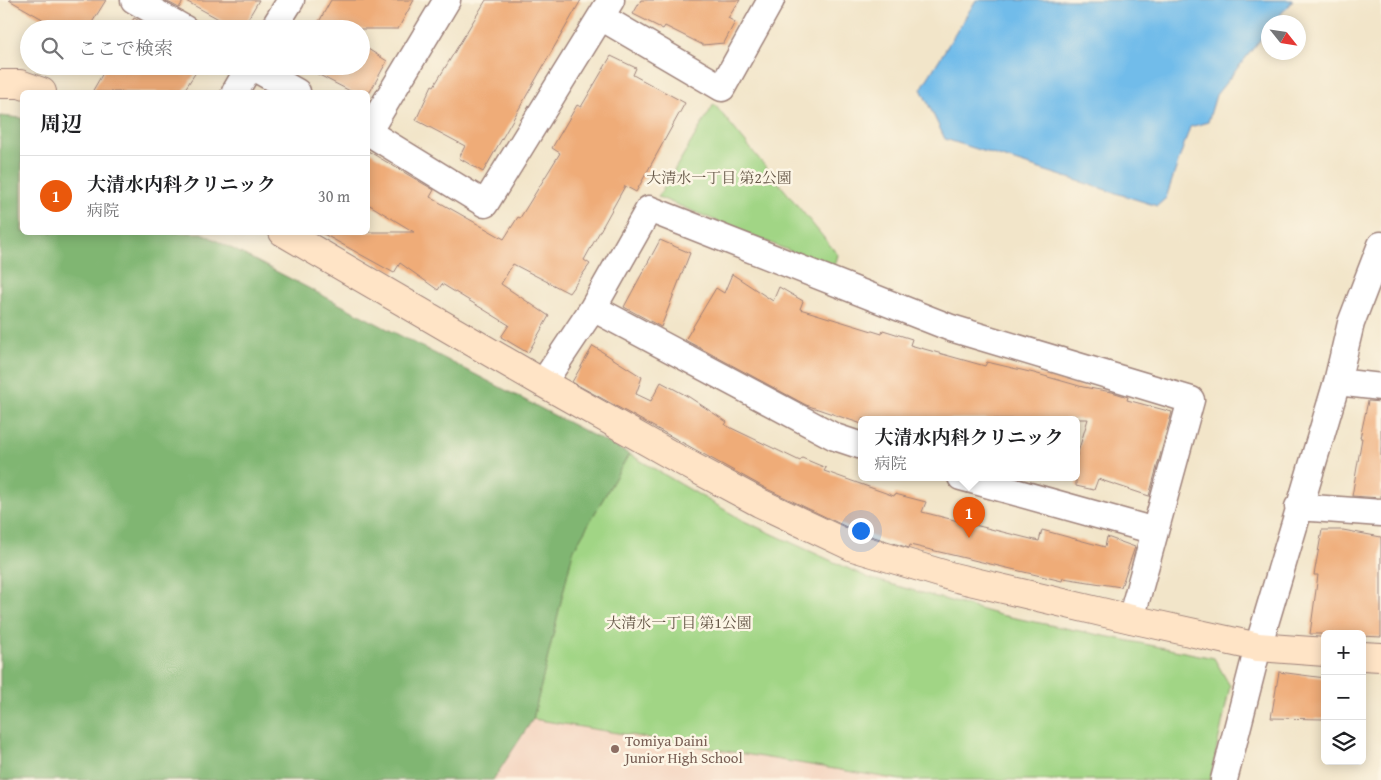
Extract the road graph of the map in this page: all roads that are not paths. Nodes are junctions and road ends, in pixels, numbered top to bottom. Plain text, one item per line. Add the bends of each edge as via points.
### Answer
1 (134, 0) edge
2 (291, 0) edge
3 (447, 0) edge
4 (771, 0) edge
5 (606, 9) edge
6 (169, 20) edge
7 (279, 20) edge
8 (245, 75) edge
9 (266, 75) edge
10 (0, 84) edge
11 (36, 90) edge
12 (236, 90) edge
13 (293, 90) edge
14 (370, 129) edge
15 (370, 133) edge
16 (288, 235) edge
17 (1381, 245) edge
18 (593, 308) junction
19 (1336, 382) junction
20 (543, 384) junction
21 (1381, 387) edge
22 (858, 445) edge
23 (975, 481) edge
24 (1298, 508) junction
25 (1381, 513) edge
26 (1155, 531) junction
27 (1131, 619) junction
28 (1258, 647) junction
29 (1321, 652) edge
30 (1366, 656) edge
31 (1381, 657) edge
32 (1224, 780) edge

1 - 6 street
2 - 7 street
3 - 14 street
4 - 5 street via 722,88
5 - 15 street via 485,204
8 - 12 street
9 - 13 street
10 - 11 street via 20,84
16 - 20 street
17 - 19 street via 1351,324
18 - 20 street
18 - 22 street via 835,437
18 - 26 street via 649,209 951,328 1190,400
19 - 21 street
19 - 24 street
20 - 27 street via 760,503 853,547 953,577
23 - 26 street
24 - 25 street
24 - 28 street
26 - 27 street
27 - 28 street
28 - 29 street
28 - 32 street
30 - 31 street

